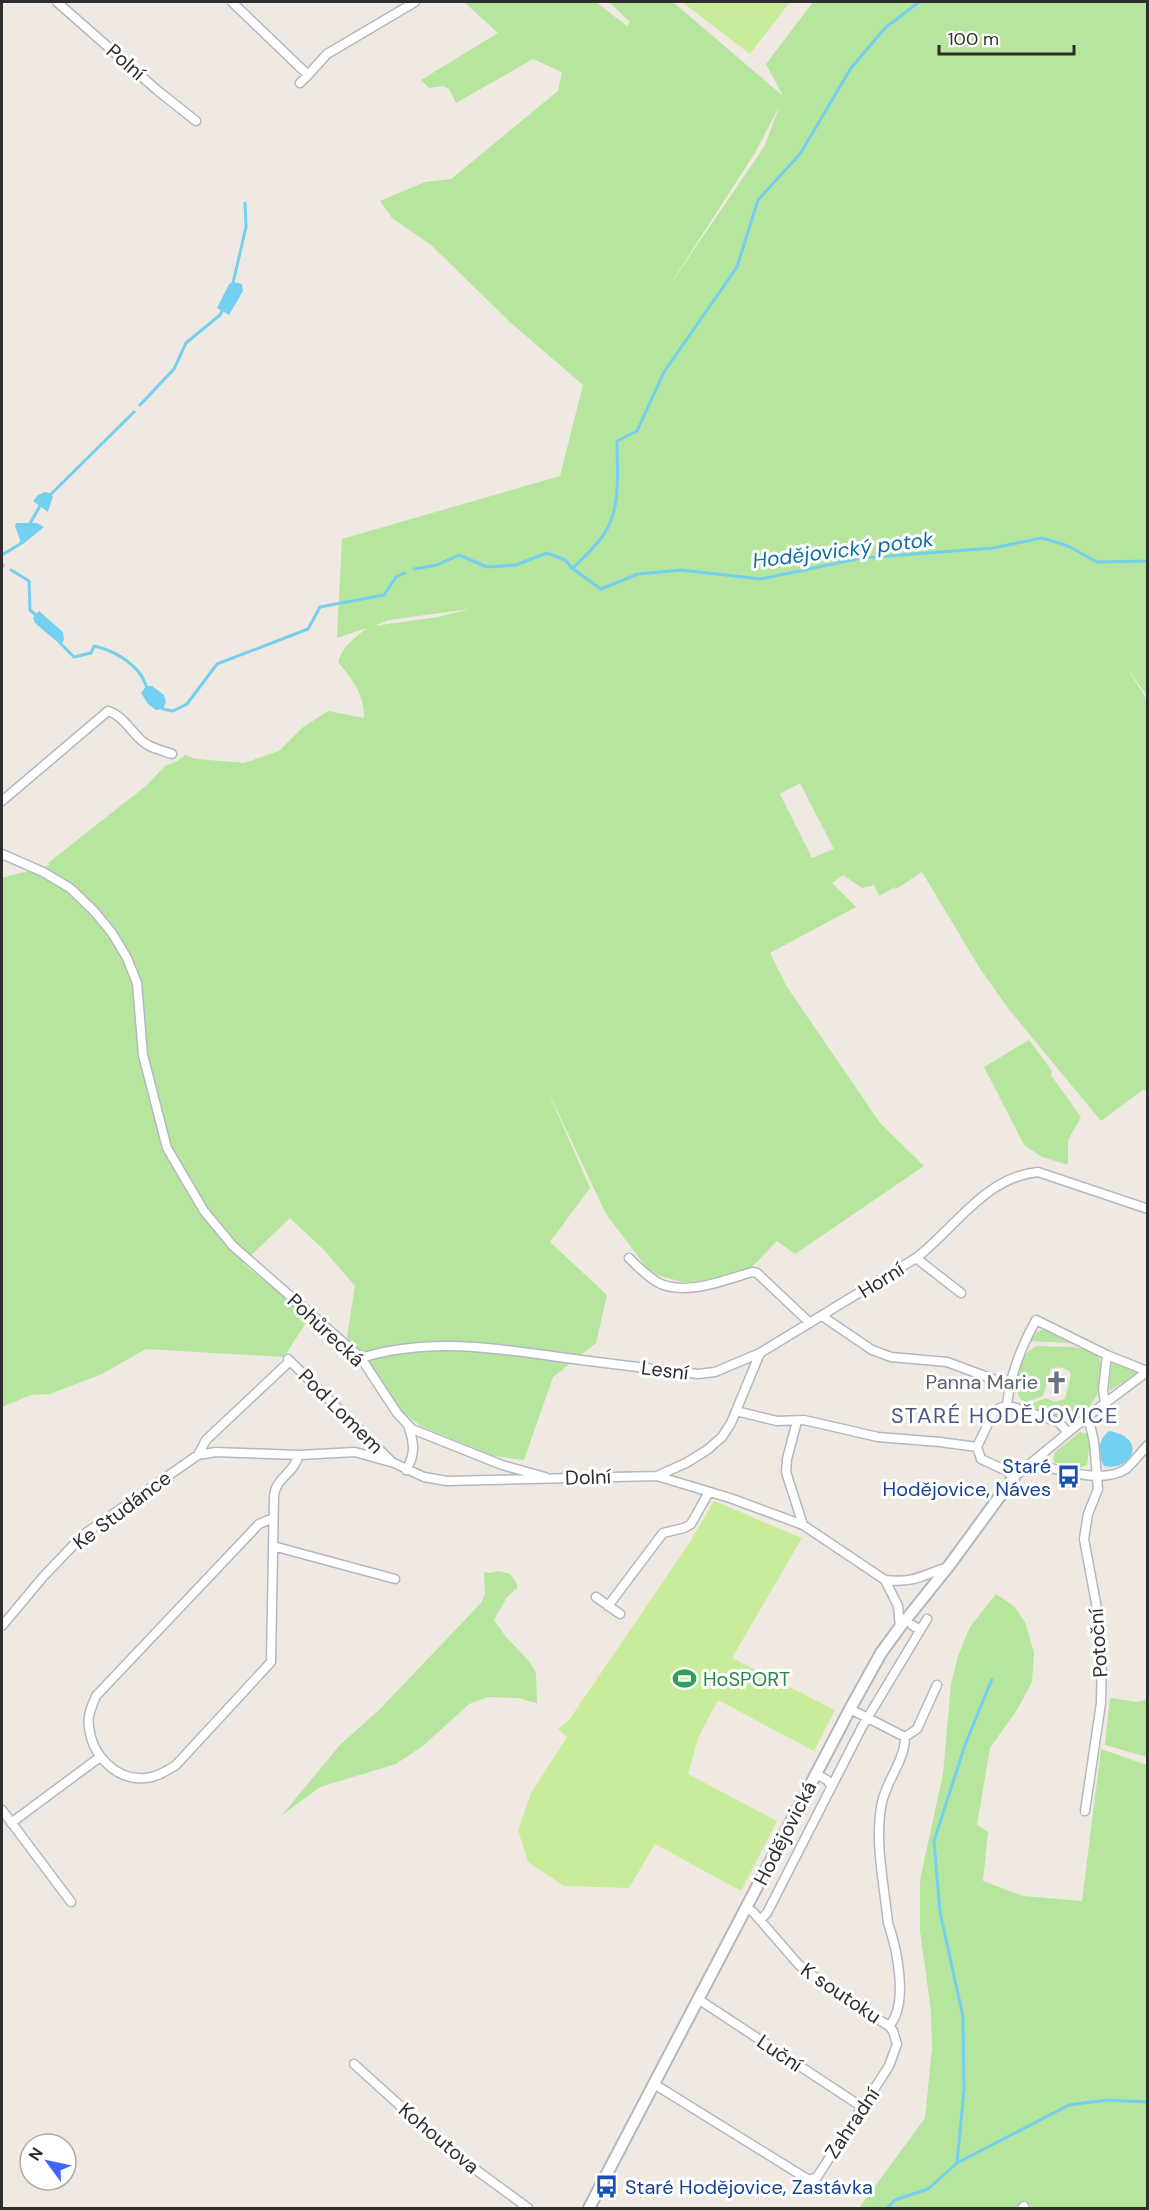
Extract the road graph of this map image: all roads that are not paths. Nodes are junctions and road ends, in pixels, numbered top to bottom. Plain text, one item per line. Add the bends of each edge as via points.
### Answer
1 (57, 2) edge
2 (232, 2) edge
3 (415, 2) edge
4 (308, 75) junction
5 (300, 83) dead end
6 (196, 121) dead end
7 (172, 754) dead end
8 (2, 801) edge
9 (2, 854) edge
10 (1148, 1209) edge
11 (628, 1258) dead end
12 (916, 1258) junction
13 (961, 1293) dead end
14 (822, 1316) junction
15 (810, 1323) junction
16 (760, 1353) junction
17 (1107, 1355) junction
18 (361, 1358) junction
19 (1147, 1371) edge
20 (1009, 1385) junction
21 (1105, 1403) junction
22 (1007, 1406) junction
23 (736, 1411) junction
24 (1088, 1416) junction
25 (797, 1421) junction
26 (408, 1425) junction
27 (1068, 1432) junction
28 (977, 1448) junction
29 (1146, 1449) edge
30 (271, 1454) joint
31 (198, 1455) junction
32 (299, 1455) junction
33 (394, 1463) junction
34 (1030, 1463) junction
35 (406, 1470) junction
36 (657, 1476) junction
37 (1014, 1477) junction
38 (1096, 1477) junction
39 (551, 1479) junction
40 (709, 1492) junction
41 (273, 1518) junction
42 (803, 1525) junction
43 (273, 1546) junction
44 (948, 1567) junction
45 (395, 1579) dead end
46 (885, 1580) junction
47 (596, 1597) dead end
48 (608, 1606) junction
49 (620, 1614) dead end
50 (927, 1619) dead end
51 (2, 1626) edge
52 (900, 1627) junction
53 (937, 1685) dead end
54 (850, 1709) junction
55 (868, 1718) junction
56 (905, 1737) junction
57 (100, 1757) junction
58 (816, 1774) junction
59 (831, 1786) junction
60 (2, 1810) edge
61 (1085, 1810) dead end
62 (11, 1823) junction
63 (71, 1902) dead end
64 (746, 1908) junction
65 (760, 1920) junction
66 (698, 1999) junction
67 (889, 2026) junction
68 (354, 2064) dead end
69 (654, 2084) junction
70 (862, 2107) junction
71 (528, 2208) edge
72 (589, 2208) edge

1 - 6 street, Polní
2 - 4 street
3 - 4 street via 327,54
4 - 5 street
7 - 8 street via 142,741 116,713 108,711
9 - 18 street, Pohůrecká via 70,888 112,933 136,983 143,1055 167,1148 204,1211 233,1246
10 - 12 street, Horní via 1038,1172 1025,1173 978,1198
11 - 15 street via 657,1282 677,1288 757,1273
12 - 13 street
12 - 14 street, Horní
14 - 15 street, Horní
14 - 20 street via 872,1350 891,1357 947,1362
15 - 16 street, Horní
16 - 18 street, Lesní via 715,1372 698,1374 506,1348 435,1346 385,1351
16 - 23 street
17 - 19 street
17 - 20 street via 1036,1320 1022,1345
17 - 21 street
18 - 26 street, Pohůrecká
19 - 21 street
20 - 22 street
21 - 24 street
22 - 27 street via 1058,1422
22 - 28 street via 994,1411
23 - 25 street via 777,1422
23 - 36 street via 722,1437 707,1450
24 - 27 street
24 - 38 street, Potoční
25 - 28 street via 878,1437
25 - 42 street via 786,1472
26 - 35 street via 414,1452
26 - 39 street, Pohůrecká via 501,1465
27 - 34 street
28 - 37 street via 981,1459
29 - 38 street via 1116,1474
30 - 31 street, Ke Studánce
30 - 32 street, Dolní
31 - 33 street, Pod Lomem via 206,1440 289,1360
31 - 51 street, Ke Studánce via 83,1535
32 - 33 street, Dolní via 356,1452
32 - 41 street via 295,1467 275,1489
33 - 35 street, Dolní
34 - 37 street
34 - 38 street
35 - 39 street, Dolní via 447,1481
36 - 39 street, Dolní
36 - 40 street, Dolní
37 - 44 street, Hodějovická
38 - 61 street, Potoční via 1098,1489 1084,1539 1102,1658 1101,1703
40 - 42 street, Dolní
40 - 48 street via 691,1524 663,1533
41 - 43 street
41 - 57 street via 259,1524 96,1696 88,1726
42 - 46 street, Dolní
43 - 45 street
43 - 57 street via 271,1662 176,1765 162,1773 131,1777 114,1770
44 - 46 street via 919,1579
44 - 52 street, Hodějovická
46 - 52 street via 898,1606
47 - 48 street
48 - 49 street
50 - 55 street via 916,1628
52 - 54 street, Hodějovická
53 - 56 street via 916,1729
54 - 55 street
54 - 58 street, Hodějovická
55 - 56 street
55 - 59 street
56 - 67 street via 879,1818 888,1923 898,1969 898,2011
57 - 62 street
58 - 59 street
58 - 64 street, Hodějovická
59 - 65 street
60 - 62 street
62 - 63 street
64 - 65 street, K soutoku
64 - 66 street, Hodějovická
65 - 67 street, K soutoku via 799,1965
66 - 69 street, Hodějovická
66 - 70 street, Luční
67 - 70 street, Zahradní via 896,2037 896,2050
68 - 71 street, Kohoutova via 449,2150
69 - 70 street, Zahradní via 809,2180 817,2177
69 - 72 street, Hodějovická

